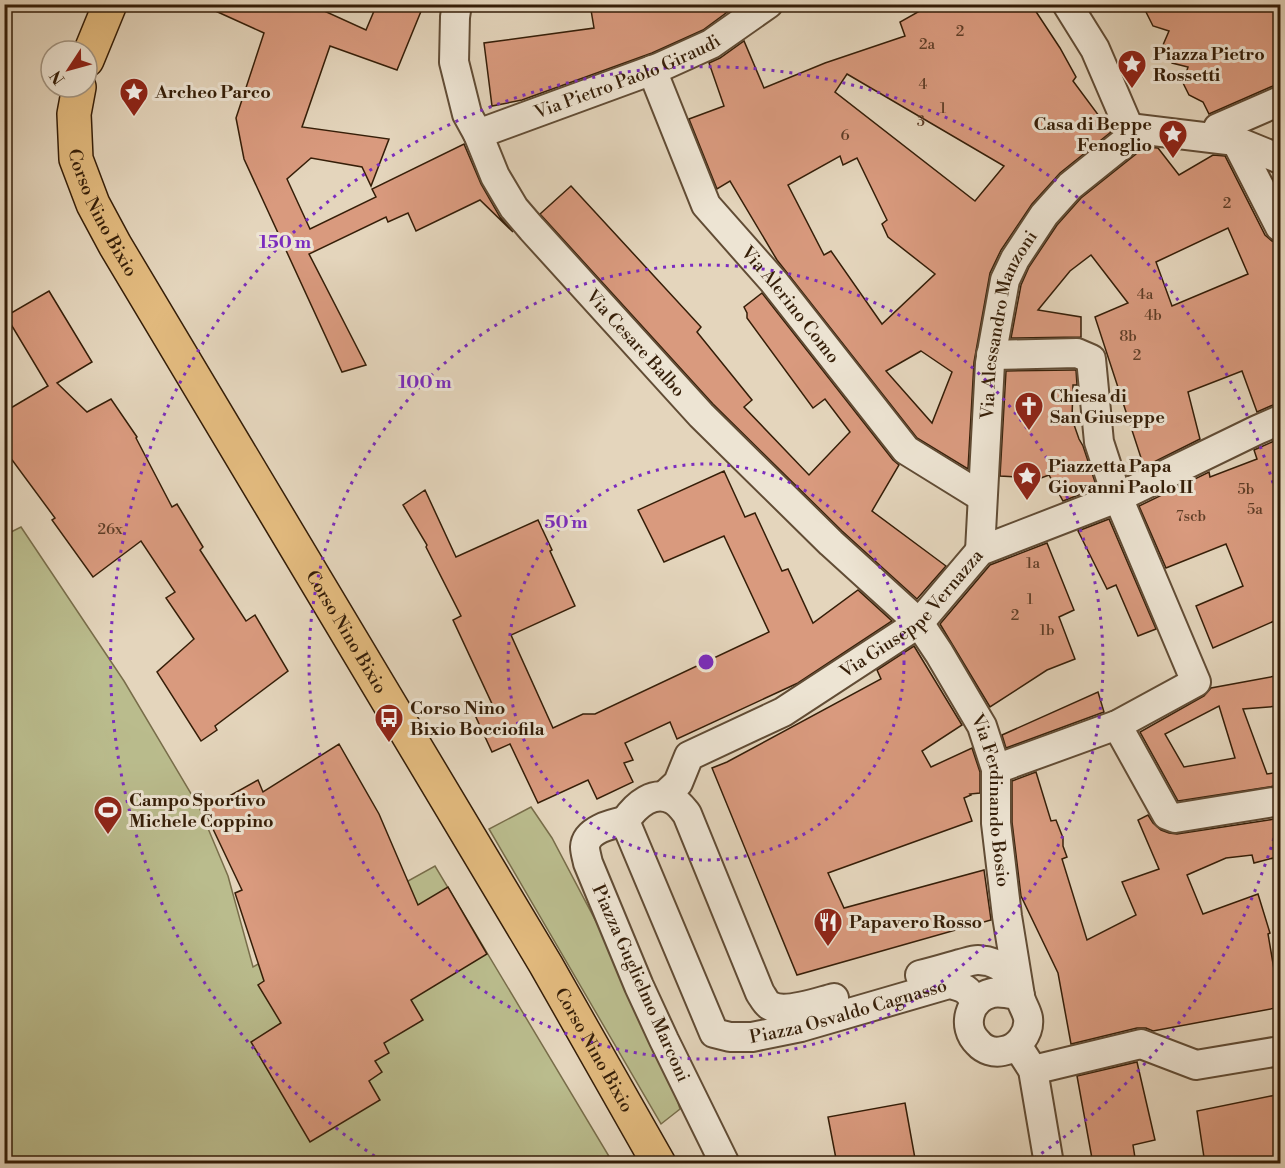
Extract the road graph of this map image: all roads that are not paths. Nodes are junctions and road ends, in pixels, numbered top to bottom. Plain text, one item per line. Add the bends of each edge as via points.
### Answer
1 (110, 4) edge
2 (457, 4) edge
3 (768, 4) edge
4 (1066, 4) edge
5 (96, 39) edge
6 (652, 70) junction
7 (77, 99) edge
8 (1281, 101) edge
9 (478, 134) junction
10 (1128, 134) junction
11 (1236, 141) junction
12 (1281, 159) edge
13 (1281, 227) edge
14 (991, 355) junction
15 (1269, 425) edge
16 (982, 497) junction
17 (1118, 498) junction
18 (980, 550) junction
19 (919, 623) junction
20 (1117, 724) junction
21 (996, 769) junction
22 (664, 796) junction
23 (1281, 801) edge
24 (625, 821) junction
25 (1020, 996) junction
26 (975, 1002) junction
27 (1018, 1045) junction
28 (1281, 1051) edge
29 (1033, 1070) junction
30 (659, 1164) edge
31 (725, 1164) edge
32 (1049, 1164) edge

1 - 5 main road
2 - 9 street, Via Cesare Balbo via 454,62 467,114
3 - 6 street, Via Pietro Paolo Giraudi via 711,44
4 - 10 street via 1095,49
6 - 9 street, Via Pietro Paolo Giraudi
6 - 16 street, Via Alerino Como via 706,205 774,282 906,450
7 - 30 main road, Corso Nino Bixio via 76,159 93,204 546,965
8 - 11 street via 1218,128
9 - 19 street, Via Cesare Balbo via 495,176 532,229 700,415
10 - 11 street
10 - 14 street, Via Alessandro Manzoni via 1070,186 1044,215 1015,259 1005,280
11 - 12 street
11 - 13 street
14 - 16 street, Via Alessandro Manzoni
14 - 17 street via 1077,353 1091,359 1099,442
15 - 17 street, Via Giuseppe Vernazza
16 - 18 street, Via Alessandro Manzoni
17 - 18 street, Via Giuseppe Vernazza
17 - 20 street via 1196,682
18 - 19 street, Via Giuseppe Vernazza
19 - 21 street, Via Ferdinando Bosio via 982,726
19 - 22 street, Via Giuseppe Vernazza via 783,712 689,756 678,783
20 - 21 street
20 - 23 street via 1167,815 1175,818
21 - 25 street, Via Ferdinando Bosio via 996,824
22 - 24 street, Piazza Guglielmo Marconi via 641,803
22 - 25 street, Piazza Osvaldo Cagnasso via 687,814 767,1004 777,1009 796,1008 979,959 1006,970
24 - 26 street, Piazza Osvaldo Cagnasso via 714,1033 752,1037 801,1027 949,984 969,991
24 - 31 street, Piazza Guglielmo Marconi via 610,824 588,839 588,863 647,1004
25 - 26 street via 990,993
25 - 27 street via 1028,1018
26 - 27 street via 968,1020 969,1030 979,1045 1002,1052
27 - 29 street
28 - 29 street via 1196,1065 1141,1044
29 - 32 street

